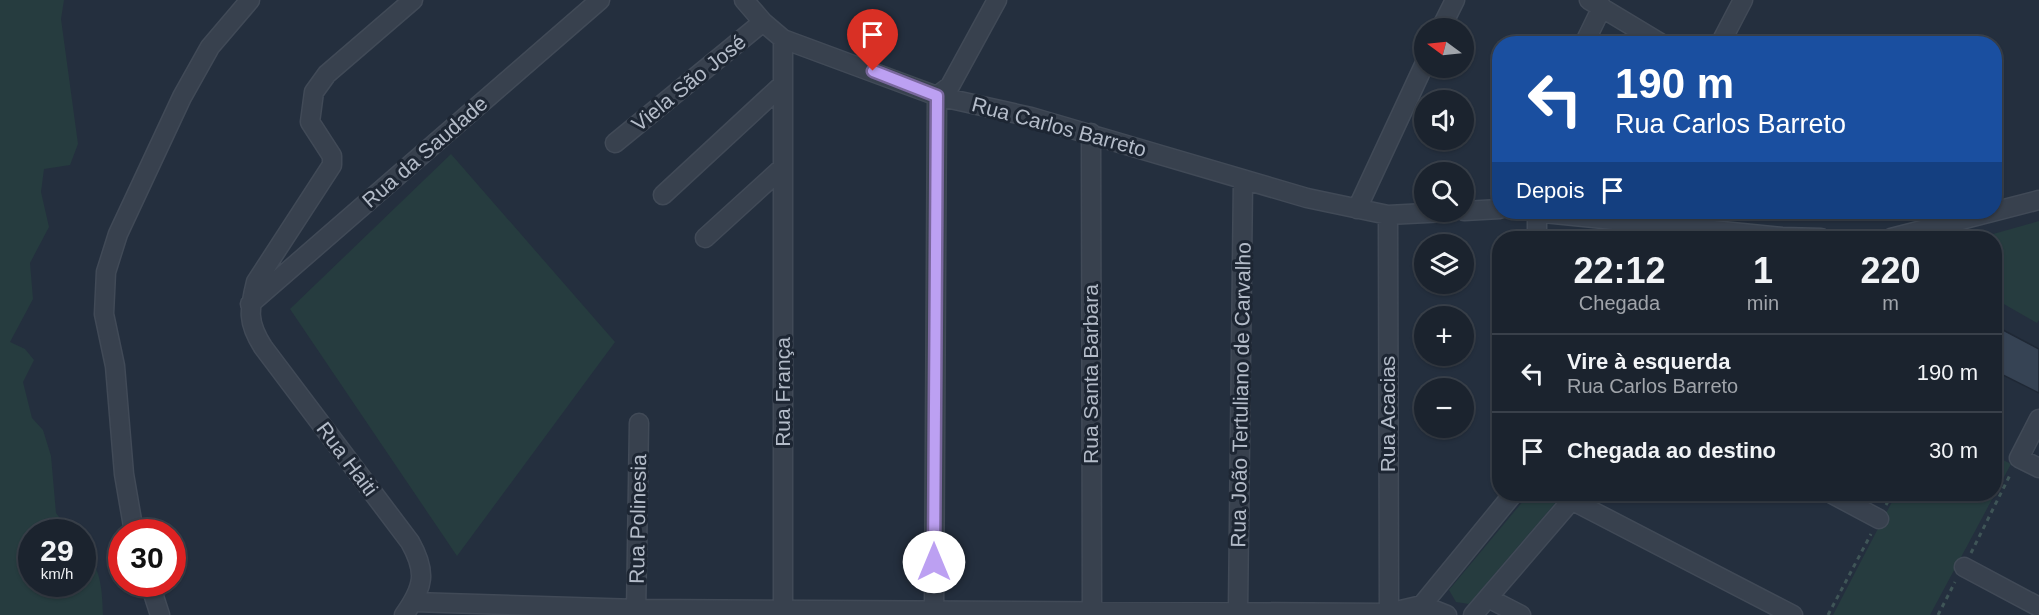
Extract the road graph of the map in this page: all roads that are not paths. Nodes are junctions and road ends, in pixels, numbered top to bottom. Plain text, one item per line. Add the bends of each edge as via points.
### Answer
1 (250, 0) edge
2 (413, 0) edge
3 (600, 0) edge
4 (744, 0) edge
5 (997, 0) edge
6 (1743, 0) edge
7 (1447, 3) edge
8 (1595, 3) edge
9 (1443, 18) edge
10 (763, 22) junction
11 (1586, 36) edge
12 (1649, 36) edge
13 (1724, 36) edge
14 (783, 39) junction
15 (1418, 78) edge
16 (782, 85) junction
17 (937, 96) junction
18 (1091, 133) junction
19 (615, 143) dead end
20 (782, 168) junction
21 (1243, 180) junction
22 (663, 195) dead end
23 (2039, 200) edge
24 (2002, 208) edge
25 (1357, 209) junction
26 (1492, 209) edge
27 (1474, 210) edge
28 (1414, 213) edge
29 (1388, 214) junction
30 (1646, 219) edge
31 (1953, 219) edge
32 (1732, 231) edge
33 (1914, 231) edge
34 (705, 238) dead end
35 (250, 304) junction
36 (2039, 419) edge
37 (639, 423) dead end
38 (2039, 468) edge
39 (1507, 501) edge
40 (1571, 501) edge
41 (1581, 501) edge
42 (1845, 501) edge
43 (132, 519) edge
44 (1879, 519) road end
45 (1964, 567) road end
46 (154, 597) edge
47 (1488, 598) junction
48 (1422, 605) junction
49 (2039, 607) edge
50 (408, 609) edge
51 (484, 610) edge
52 (1238, 611) junction
53 (637, 612) edge
54 (783, 612) edge
55 (934, 612) edge
56 (1092, 614) edge
57 (1388, 614) edge
58 (160, 615) edge
59 (1447, 615) edge
60 (1473, 615) edge
61 (1521, 615) edge
62 (1793, 615) edge

1 - 43 street via 210,47 182,96 118,234 106,272 104,314 115,366
2 - 35 street via 327,74 314,92 310,122 332,156 332,165 256,282
3 - 35 street, Rua da Saudade
4 - 10 street, Rua Carlos Barreto
5 - 17 street via 950,86
6 - 13 street
7 - 9 street
8 - 11 street
8 - 12 street
10 - 14 street, Rua Carlos Barreto
10 - 19 street, Viela São José
14 - 16 street, Rua França
14 - 17 street, Rua Carlos Barreto
15 - 25 street
16 - 20 street, Rua França
16 - 22 street
17 - 18 street, Rua Carlos Barreto
17 - 55 street
18 - 21 street, Rua Carlos Barreto
18 - 56 street, Rua Santa Barbara
20 - 34 street
20 - 54 street, Rua França
21 - 25 street, Rua Carlos Barreto
21 - 52 street, Rua João Tertuliano de Carvalho
23 - 24 street
25 - 29 street, Rua Carlos Barreto
26 - 27 street
28 - 29 street, Rua Carlos Barreto
29 - 57 street, Rua Acacias
30 - 32 street
31 - 33 street
35 - 50 street, Rua Haiti via 252,330 263,347 420,560 423,574
36 - 38 street via 2019,458
37 - 53 street, Rua Polinesia
39 - 48 street
40 - 47 street
41 - 62 street
42 - 44 street
45 - 49 street
46 - 58 street
47 - 60 street
47 - 61 street
48 - 57 street
48 - 59 street
50 - 51 street
51 - 53 street
52 - 56 street
52 - 57 street
53 - 54 street
54 - 55 street
55 - 56 street

